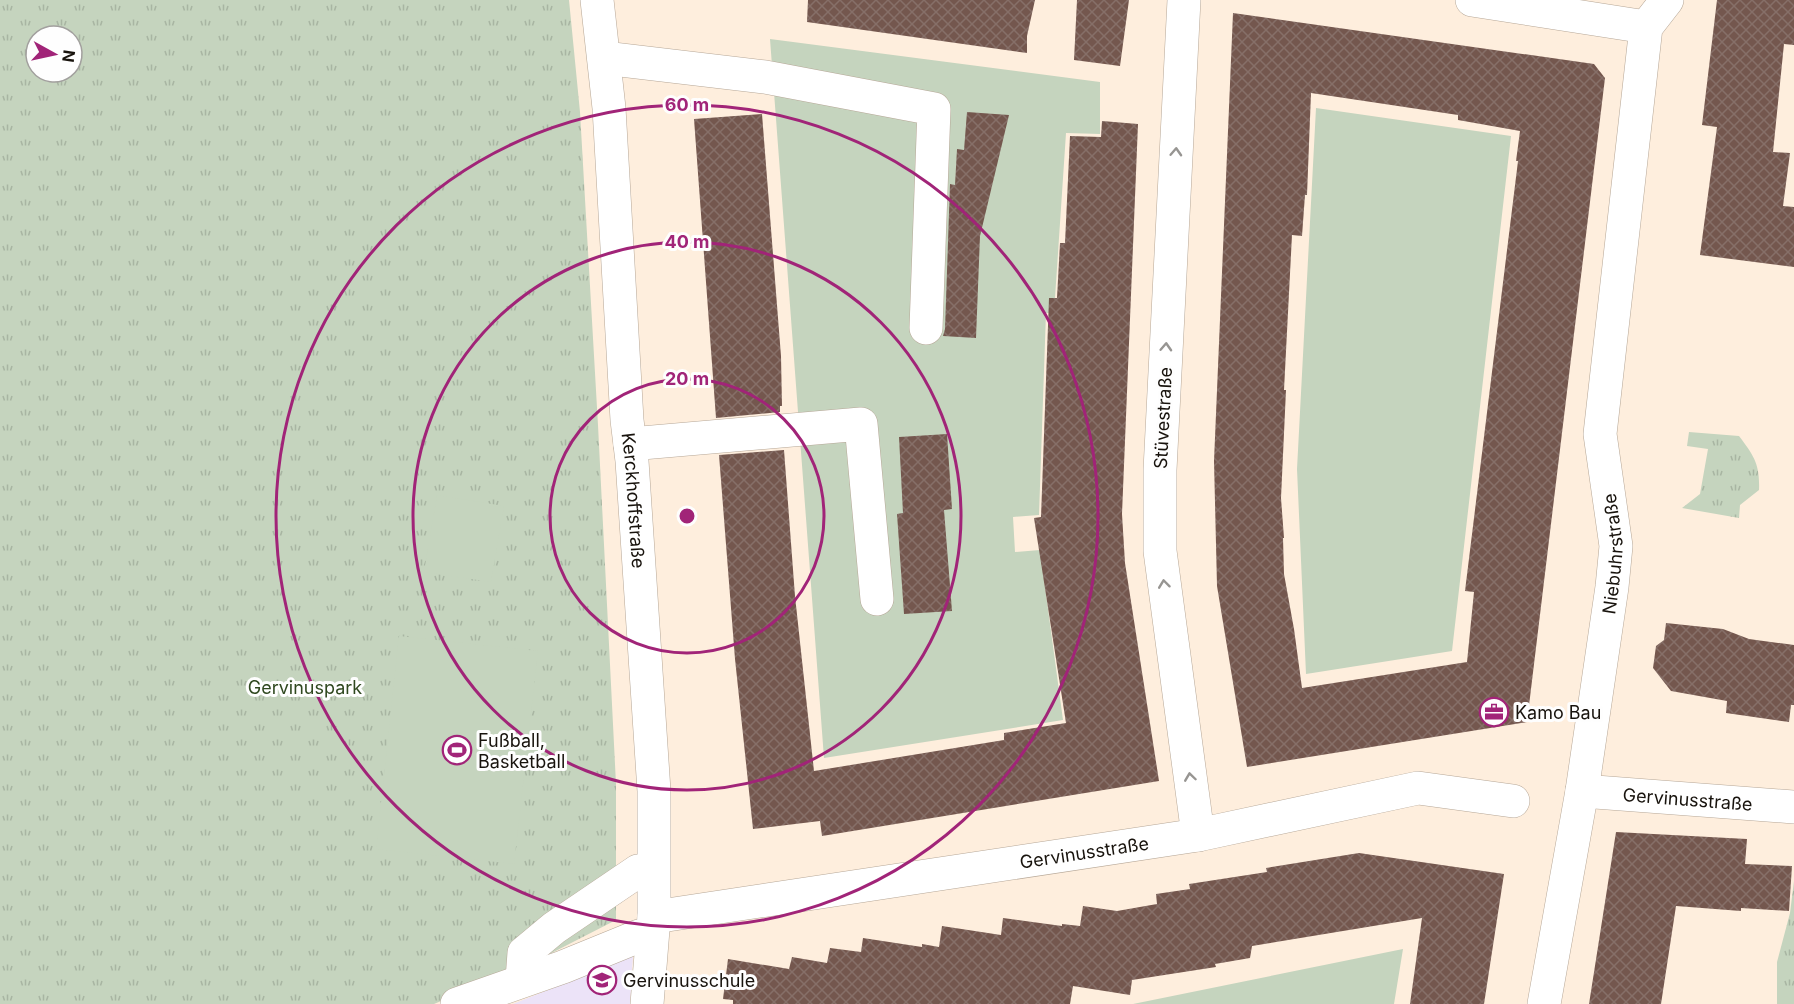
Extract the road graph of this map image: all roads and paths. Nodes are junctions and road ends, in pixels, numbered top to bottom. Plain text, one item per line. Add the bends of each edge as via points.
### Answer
1 (597, 0) edge
2 (1184, 0) edge
3 (1472, 0) edge
4 (1667, 0) edge
5 (1646, 27) junction
6 (604, 58) junction
7 (926, 328) dead end
8 (630, 444) junction
9 (877, 599) dead end
10 (1582, 791) junction
11 (1513, 801) dead end
12 (1794, 807) edge
13 (1198, 835) junction
14 (638, 871) dead end
15 (646, 926) junction
16 (522, 980) junction
17 (457, 1004) edge
18 (646, 1004) edge
19 (1544, 1004) edge

1 - 6 street, Kerckhoffstraße
13 -> 2 street, Stüvestraße via 1160,551 1160,470
3 - 5 street
4 - 5 street
5 - 10 street, Niebuhrstraße via 1600,434 1616,546
6 - 7 street via 765,77 934,109
6 - 8 street, Kerckhoffstraße
8 - 9 street via 861,424
8 - 15 street, Kerckhoffstraße via 654,791
10 - 12 street, Gervinusstraße
10 - 19 street, Niebuhrstraße
11 - 13 street, Gervinusstraße via 1418,788
13 - 15 street, Gervinusstraße
14 - 16 street via 524,953
15 - 16 street, Gervinusstraße via 563,967
15 - 18 street, Kerckhoffstraße
16 - 17 street, Gervinusstraße

